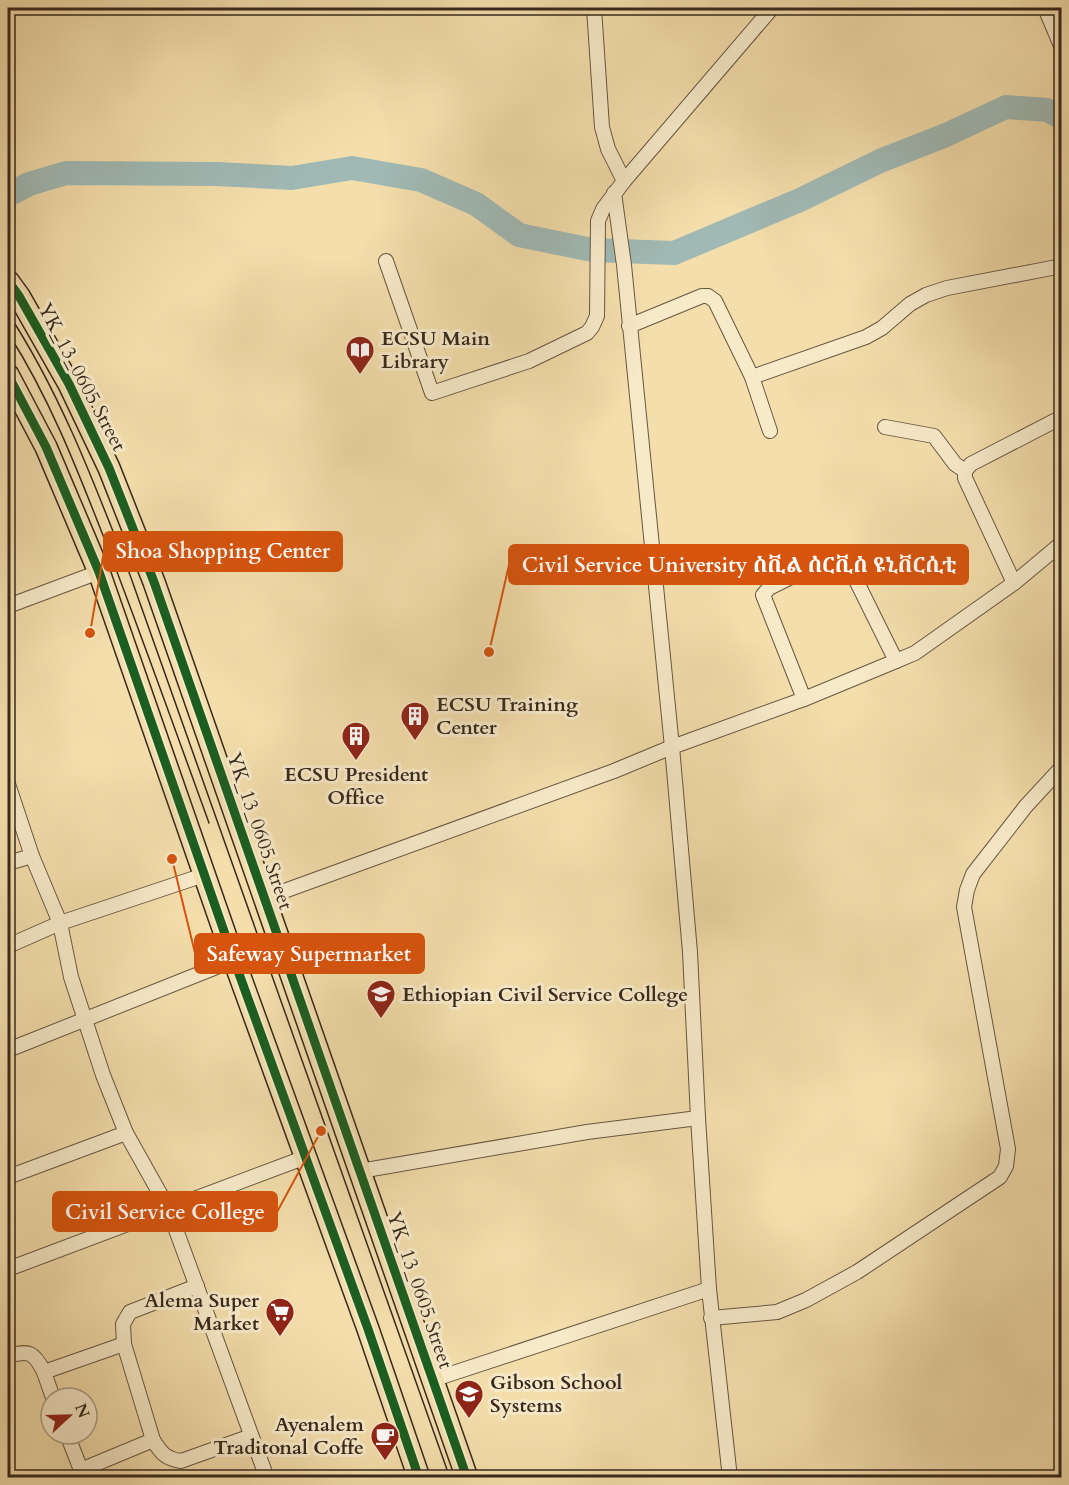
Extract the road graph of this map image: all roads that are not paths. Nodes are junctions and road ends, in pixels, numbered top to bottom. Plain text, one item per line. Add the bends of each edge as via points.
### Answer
1 (594, 8) edge
2 (772, 8) edge
3 (1045, 8) edge
4 (1062, 48) edge
5 (624, 181) junction
6 (614, 194) junction
7 (386, 261) dead end
8 (1062, 266) edge
9 (8, 280) edge
10 (629, 326) junction
11 (8, 375) edge
12 (752, 377) junction
13 (1062, 417) edge
14 (885, 427) dead end
15 (770, 431) dead end
16 (965, 471) junction
17 (1062, 543) edge
18 (99, 572) junction
19 (1014, 583) junction
20 (8, 606) edge
21 (896, 661) junction
22 (804, 699) junction
23 (672, 747) junction
24 (1062, 767) edge
25 (8, 784) edge
26 (32, 856) junction
27 (8, 863) edge
28 (204, 875) junction
29 (265, 898) junction
30 (60, 923) junction
31 (8, 946) edge
32 (234, 960) junction
33 (86, 1021) junction
34 (8, 1050) edge
35 (698, 1118) junction
36 (126, 1133) junction
37 (306, 1157) junction
38 (360, 1171) junction
39 (8, 1177) edge
40 (168, 1208) junction
41 (8, 1269) edge
42 (197, 1286) junction
43 (708, 1289) junction
44 (711, 1318) junction
45 (124, 1344) junction
46 (8, 1356) edge
47 (44, 1372) junction
48 (432, 1380) junction
49 (49, 1386) edge
50 (251, 1436) junction
51 (153, 1440) junction
52 (71, 1446) edge
53 (81, 1474) edge
54 (267, 1478) edge
55 (419, 1478) edge
56 (467, 1478) edge
57 (730, 1478) edge

1 - 5 street via 602,127
2 - 5 street
3 - 4 street
5 - 6 street
6 - 7 street via 598,221 597,316 592,327 529,361 432,393
6 - 10 street
8 - 12 street via 926,295 866,337
9 - 29 main road, YK_13_0605 Street via 69,384 110,468
10 - 12 street via 708,296 715,301
10 - 23 street
11 - 18 main road via 46,447
12 - 15 street
13 - 16 street via 971,464
14 - 16 street via 934,436
16 - 19 street
17 - 19 street
18 - 20 street
18 - 28 main road
19 - 21 street via 915,653
21 - 22 street
21 - 22 street via 847,562 835,555 769,588 763,595
22 - 23 street
23 - 29 street
23 - 35 street via 690,952
24 - 44 street via 973,874 964,907 1008,1149 1000,1177 857,1272 806,1300 777,1312
25 - 26 street
26 - 27 street
26 - 30 street
28 - 30 street
28 - 32 main road
29 - 38 main road, YK_13_0605 Street
30 - 31 street
30 - 33 street via 71,977
32 - 33 street
32 - 37 main road
33 - 34 street
33 - 36 street
35 - 38 street via 587,1132
35 - 43 street
36 - 39 street
36 - 40 street
37 - 40 street
37 - 55 main road
38 - 48 main road, YK_13_0605 Street
40 - 41 street
40 - 42 street
42 - 45 street via 130,1312 123,1324
42 - 50 street
43 - 44 street
43 - 48 street
44 - 57 street
45 - 47 street
45 - 51 street
46 - 47 street via 31,1353
47 - 49 street
48 - 56 main road, YK_13_0605 Street
50 - 51 street via 181,1461 161,1454
50 - 54 street
51 - 53 street
52 - 53 street

